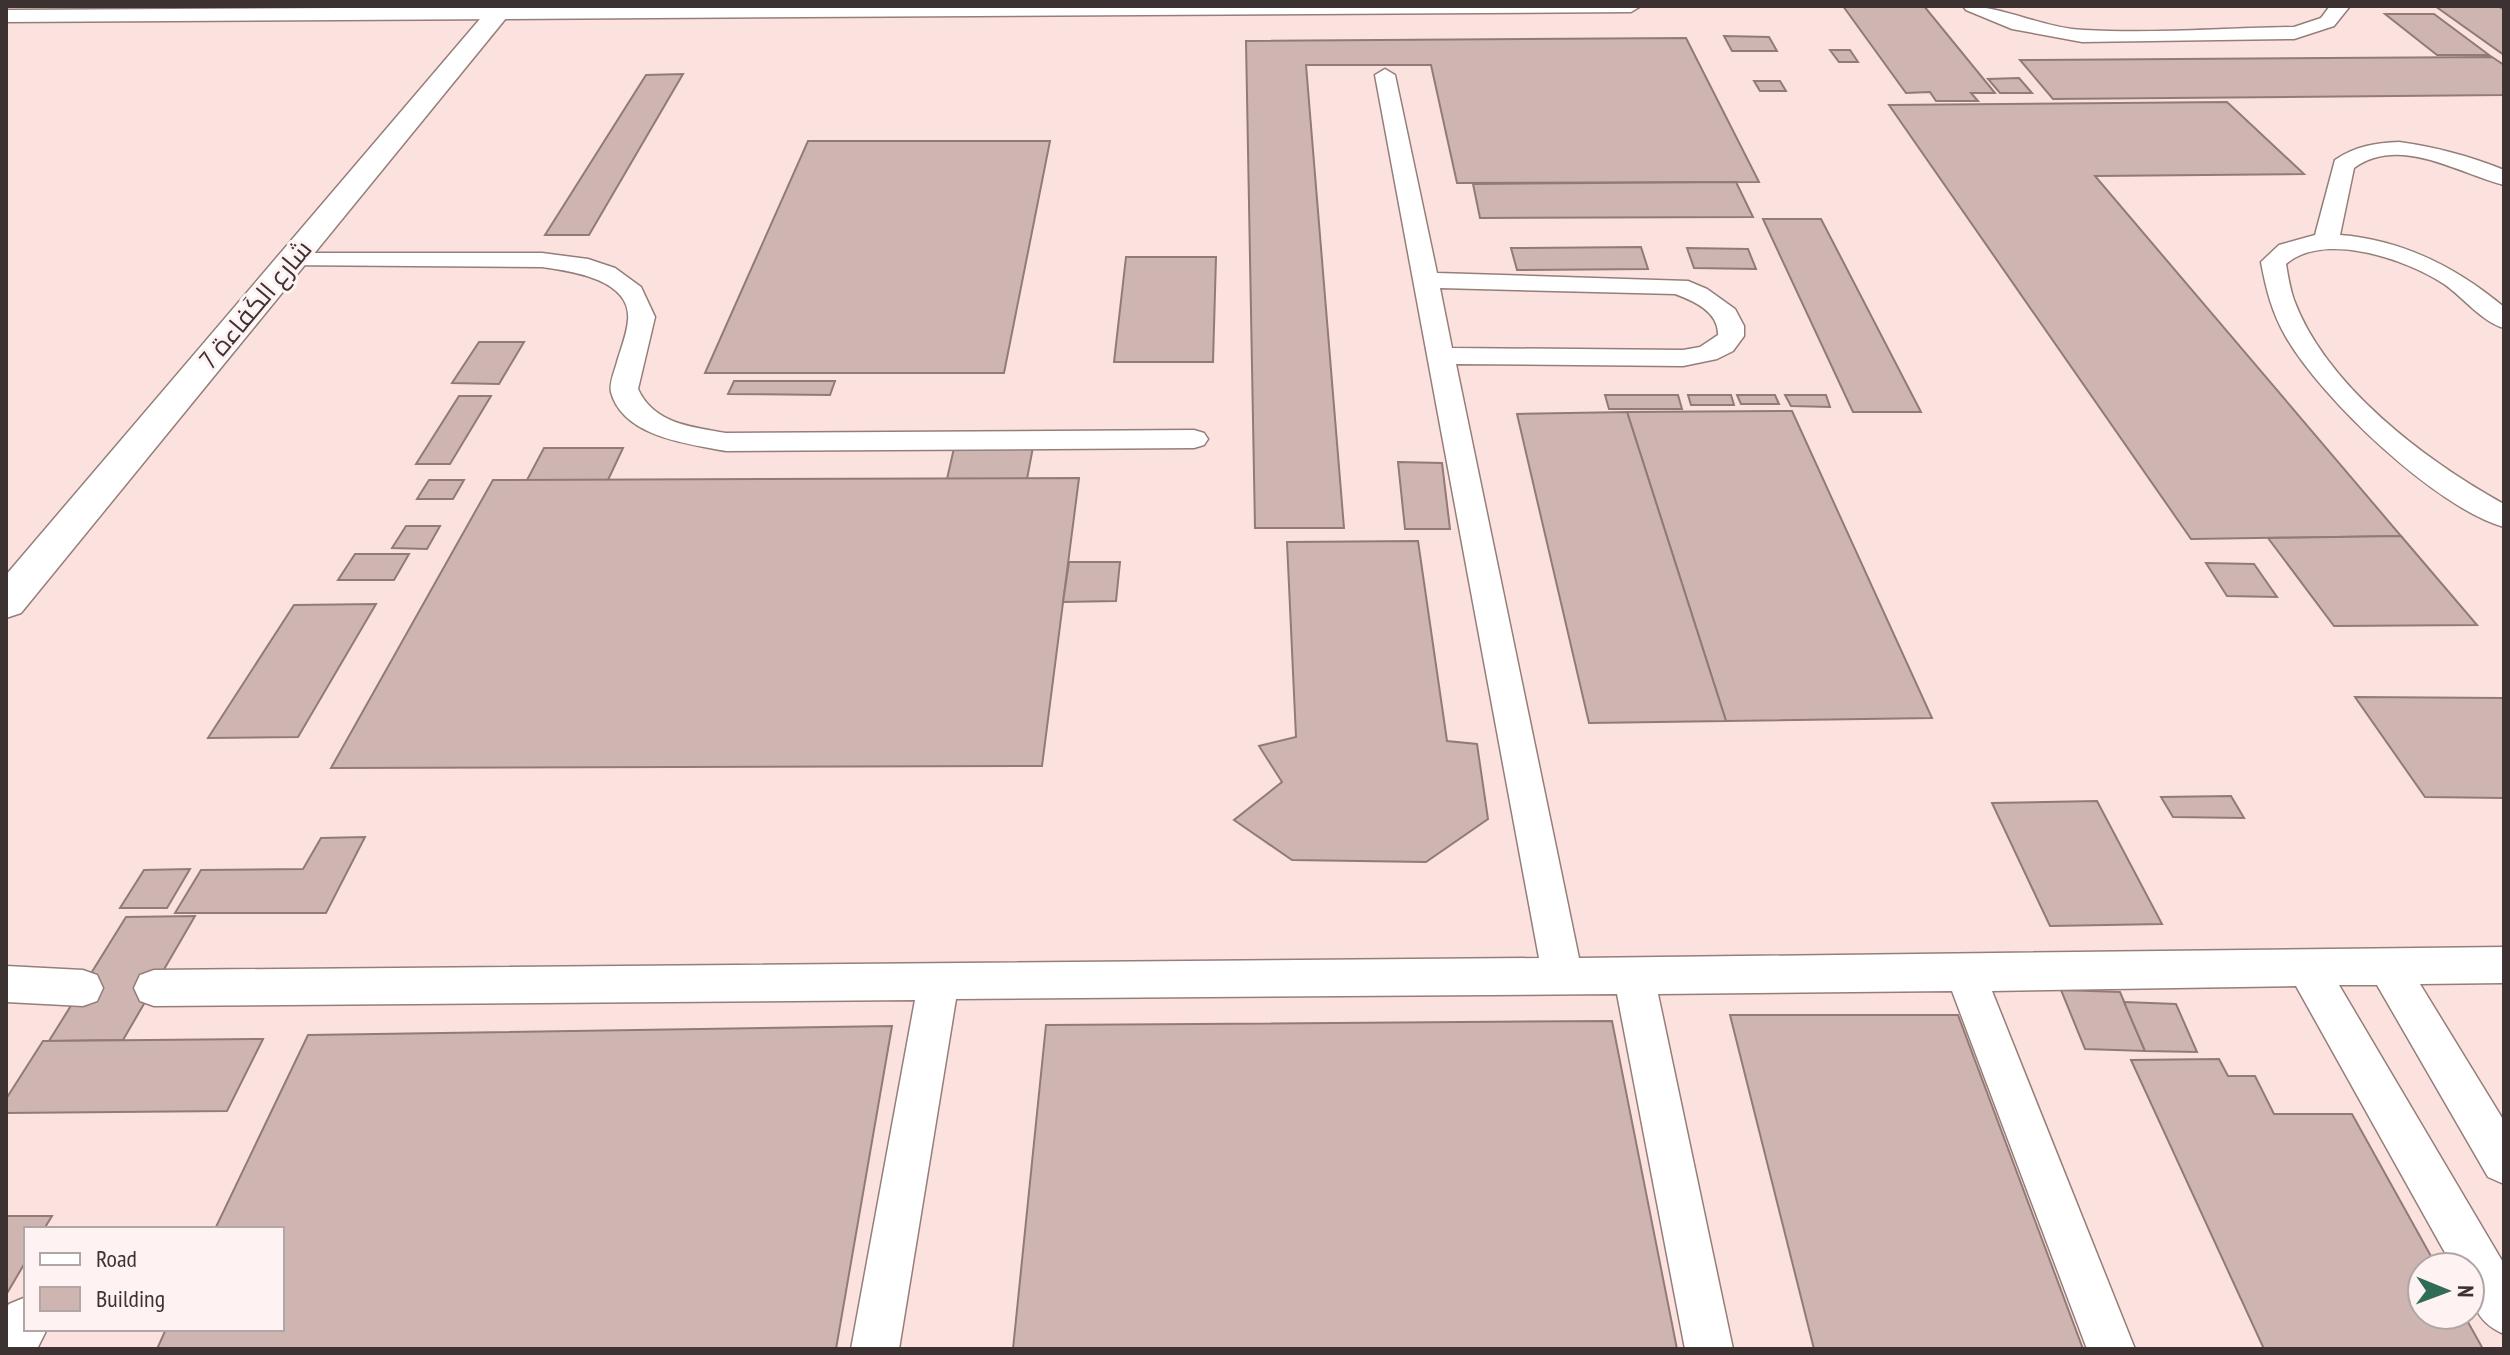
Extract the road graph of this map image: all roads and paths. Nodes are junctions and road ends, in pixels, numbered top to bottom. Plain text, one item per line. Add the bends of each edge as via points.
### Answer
1 (1631, 6) edge
2 (1973, 6) edge
3 (2340, 6) edge
4 (500, 10) edge
5 (6, 16) edge
6 (1385, 75) dead end
7 (2504, 178) edge
8 (2326, 242) junction
9 (292, 260) junction
10 (1426, 280) junction
11 (2504, 320) edge
12 (1441, 356) junction
13 (1194, 439) dead end
14 (2504, 517) edge
15 (6, 603) edge
16 (2504, 965) edge
17 (2388, 967) junction
18 (2307, 968) junction
19 (1965, 973) junction
20 (1634, 976) junction
21 (1563, 977) junction
22 (939, 981) junction
23 (6, 984) edge
24 (83, 988) dead end
25 (154, 988) dead end
26 (2504, 1162) edge
27 (2504, 1310) edge
28 (24, 1324) edge
29 (10, 1349) edge
30 (875, 1349) edge
31 (1709, 1349) edge
32 (2111, 1349) edge

1 - 4 lane
2 - 3 lane via 2019,25 2082,36 2294,33 2325,24
4 - 5 lane
4 - 9 street, شارع الكَفاءة 7
6 - 10 lane
7 - 8 lane via 2421,152 2393,149 2351,156 2343,165
8 - 11 lane via 2382,249 2437,269
8 - 14 lane via 2283,249 2273,262 2279,297 2300,340 2385,433 2456,489
9 - 13 lane via 542,260 606,273 632,292 642,317 624,389 630,402 654,424 699,439
9 - 15 street, شارع الكَفاءة 7
10 - 12 lane
10 - 12 lane via 1679,286 1717,303 1732,327 1719,350 1683,358
12 - 21 lane
16 - 17 lane
17 - 18 lane
17 - 26 lane
18 - 19 lane
18 - 27 lane
19 - 20 lane
19 - 32 lane
20 - 21 lane
20 - 31 lane
21 - 22 lane
22 - 25 lane
22 - 30 lane
23 - 24 lane
28 - 29 lane

